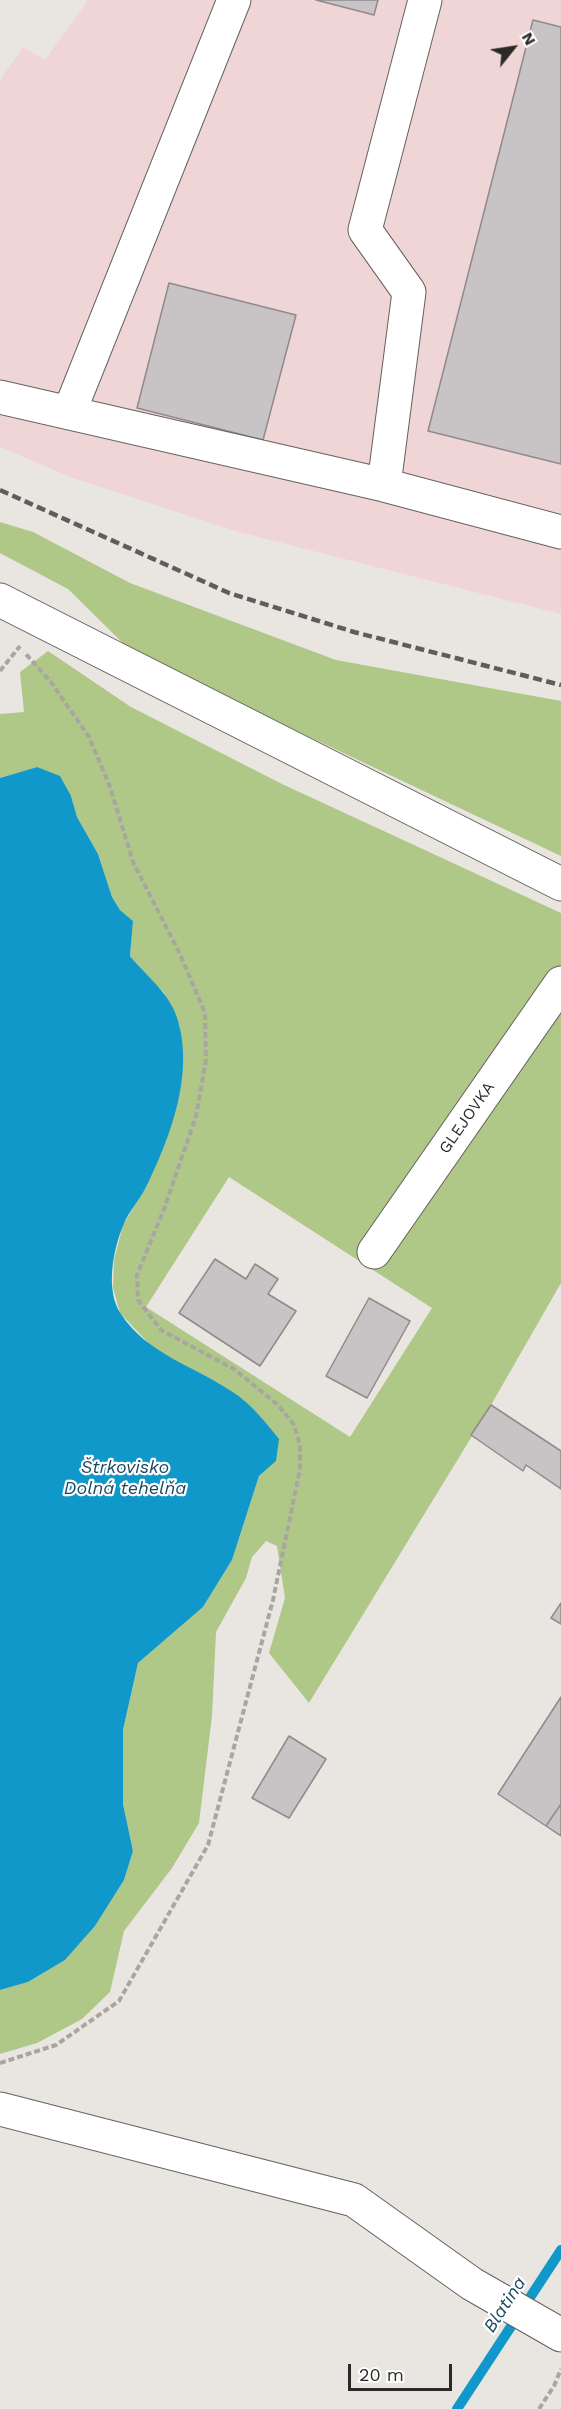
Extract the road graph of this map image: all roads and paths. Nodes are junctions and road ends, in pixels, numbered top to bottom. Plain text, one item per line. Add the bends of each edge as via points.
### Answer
1 (234, 0) edge
2 (425, 0) edge
3 (0, 397) edge
4 (69, 413) junction
5 (384, 485) junction
6 (561, 532) edge
7 (0, 600) edge
8 (20, 647) dead end
9 (561, 884) edge
10 (561, 983) edge
11 (374, 1252) dead end
12 (0, 2063) edge
13 (0, 2109) edge
14 (555, 2331) edge
15 (561, 2368) edge
16 (539, 2409) edge

1 - 4 street
2 - 5 street via 365,230 409,292
3 - 4 street
4 - 5 street
5 - 6 street
7 - 9 street
8 - 12 path via 51,682 89,736 110,787 133,862 205,1013 206,1060 196,1116 137,1275 138,1300 161,1330 234,1370 278,1405 294,1425 300,1445 300,1469 273,1600 208,1845 119,2001 56,2044
10 - 11 street, GLEJOVKA
13 - 14 street via 354,2200 472,2284
15 - 16 path

